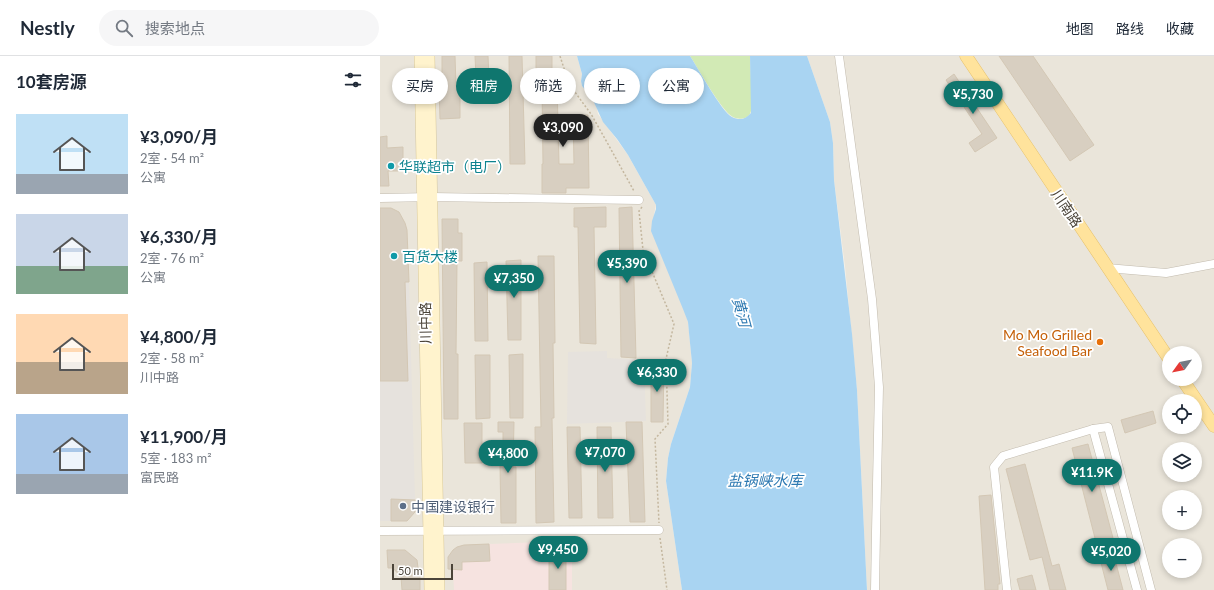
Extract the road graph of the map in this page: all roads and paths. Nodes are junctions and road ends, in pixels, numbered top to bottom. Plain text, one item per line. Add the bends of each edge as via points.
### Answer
1 (420, 56) edge
2 (429, 56) edge
3 (560, 56) edge
4 (839, 56) edge
5 (966, 56) edge
6 (428, 197) junction
7 (380, 198) edge
8 (639, 200) junction
9 (1214, 264) edge
10 (1108, 268) junction
11 (1162, 349) edge
12 (1187, 386) edge
13 (1214, 426) edge
14 (1093, 430) junction
15 (433, 530) junction
16 (659, 530) junction
17 (380, 531) edge
18 (430, 590) edge
19 (439, 590) edge
20 (667, 590) edge
21 (875, 590) edge
22 (1006, 590) edge
23 (1137, 590) edge
24 (1151, 590) edge

1 - 6 street, 川中路
2 - 6 street, 川中路
3 - 8 path via 568,84 591,114
4 - 21 street via 872,299 879,387
5 - 10 main road, 川南路
6 - 7 street
6 - 8 street
6 - 15 street, 川中路
8 - 16 path via 643,208 639,211 643,250 674,324 666,359 668,424 655,439
9 - 10 street via 1166,273
10 - 11 main road, 川南路
12 - 13 main road
14 - 22 street via 1003,456 994,466
14 - 23 street
14 - 24 street via 1108,427
15 - 16 street
15 - 17 street
15 - 18 street, 川中路
15 - 19 street, 川中路
16 - 20 path

